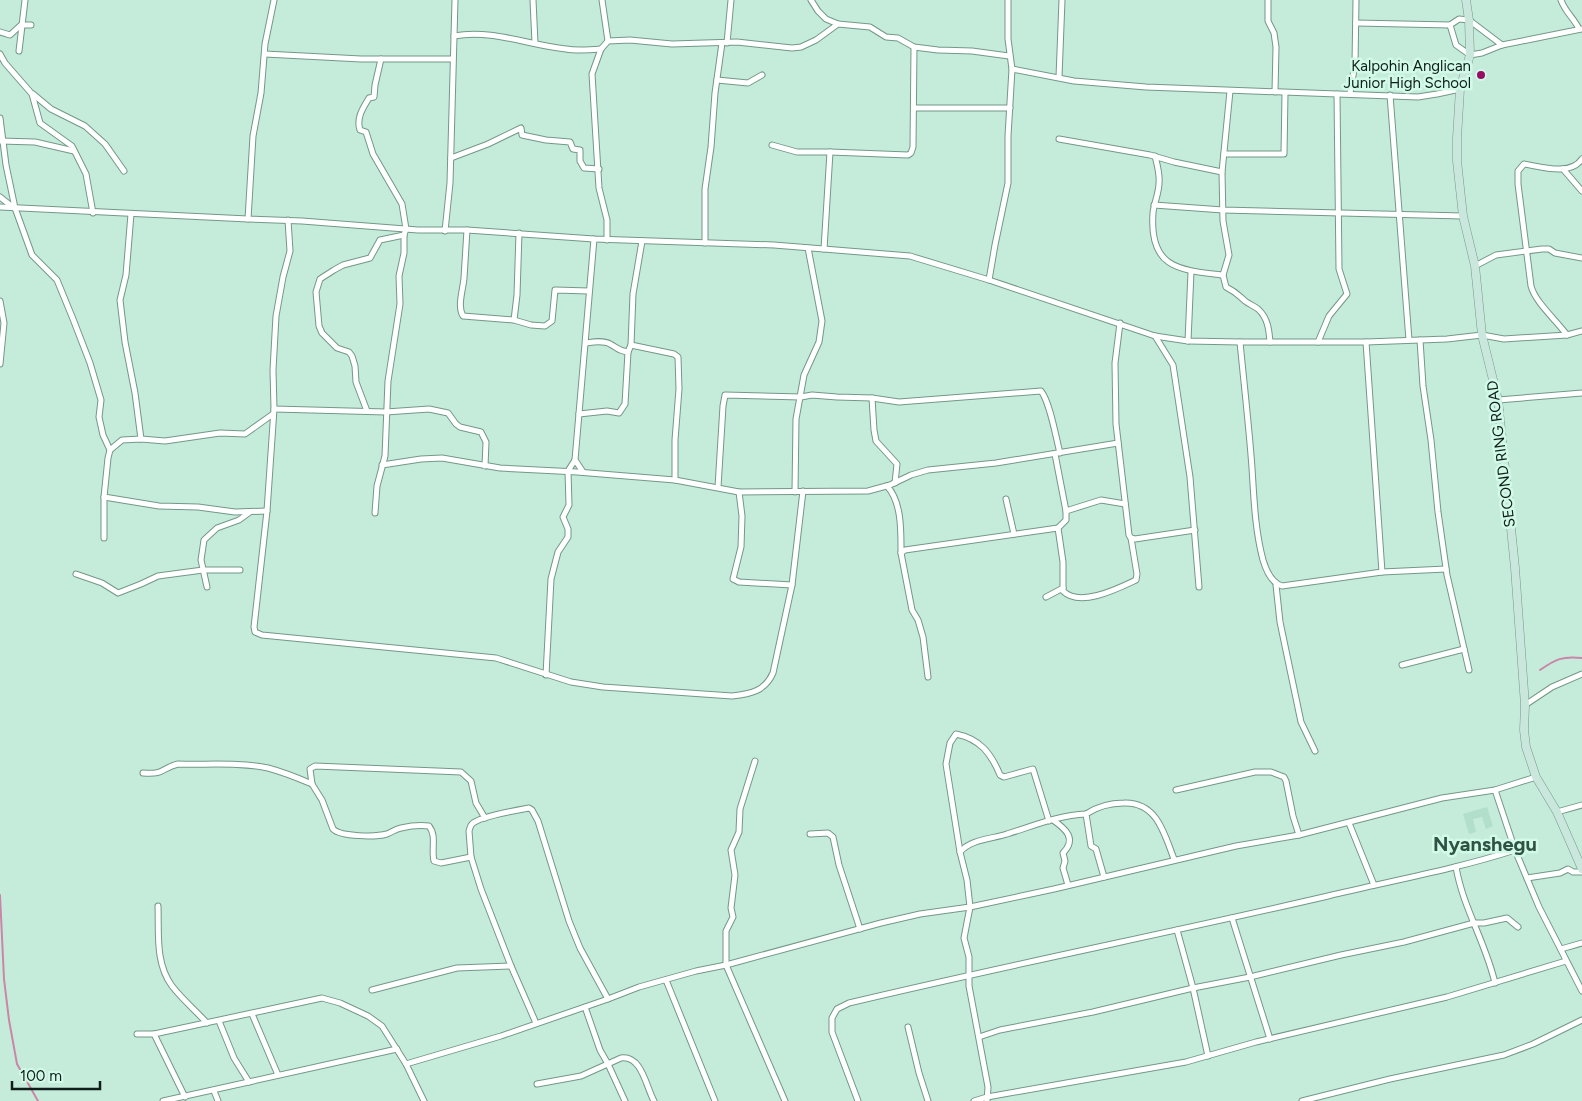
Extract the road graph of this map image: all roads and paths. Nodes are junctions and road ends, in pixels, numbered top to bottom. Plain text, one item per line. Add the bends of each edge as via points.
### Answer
1 (25, 0) edge
2 (274, 0) edge
3 (455, 0) edge
4 (533, 0) edge
5 (602, 0) edge
6 (731, 0) edge
7 (811, 0) edge
8 (1008, 0) edge
9 (1062, 0) edge
10 (1268, 0) edge
11 (1356, 0) edge
12 (1466, 0) edge
13 (1561, 0) edge
14 (1469, 20) junction
15 (1582, 21) edge
16 (1576, 22) junction
17 (1356, 23) junction
18 (838, 24) junction
19 (21, 25) junction
20 (31, 25) dead end
21 (1450, 25) junction
22 (1580, 29) edge
23 (0, 32) edge
24 (454, 36) junction
25 (608, 41) junction
26 (534, 43) junction
27 (725, 43) junction
28 (1502, 45) junction
29 (914, 47) junction
30 (601, 49) junction
31 (19, 51) dead end
32 (0, 54) edge
33 (264, 54) junction
34 (1470, 55) junction
35 (1009, 56) junction
36 (381, 58) junction
37 (452, 59) junction
38 (1012, 70) junction
39 (762, 75) dead end
40 (1059, 77) junction
41 (717, 80) junction
42 (1460, 89) junction
43 (1230, 91) junction
44 (1275, 92) junction
45 (1285, 93) junction
46 (1350, 93) junction
47 (32, 94) junction
48 (1338, 94) junction
49 (1390, 95) junction
50 (914, 108) junction
51 (1010, 108) junction
52 (0, 118) edge
53 (1059, 139) dead end
54 (1, 141) edge
55 (772, 145) dead end
56 (74, 151) junction
57 (830, 152) junction
58 (1224, 154) junction
59 (1156, 156) junction
60 (451, 158) junction
61 (1582, 159) edge
62 (599, 169) junction
63 (1563, 169) junction
64 (124, 171) dead end
65 (1222, 172) junction
66 (1582, 190) edge
67 (0, 197) edge
68 (1154, 205) junction
69 (0, 207) edge
70 (15, 208) junction
71 (1222, 210) junction
72 (93, 213) junction
73 (131, 214) junction
74 (1338, 214) junction
75 (1399, 216) junction
76 (1463, 216) junction
77 (248, 219) junction
78 (288, 220) junction
79 (467, 230) junction
80 (444, 231) junction
81 (405, 232) junction
82 (519, 233) junction
83 (594, 239) junction
84 (607, 240) junction
85 (642, 241) junction
86 (705, 243) junction
87 (808, 248) junction
88 (824, 249) junction
89 (1526, 251) junction
90 (1582, 258) edge
91 (1475, 266) junction
92 (1191, 272) junction
93 (1223, 276) junction
94 (989, 280) junction
95 (589, 291) junction
96 (0, 301) edge
97 (514, 320) junction
98 (1120, 324) junction
99 (1582, 331) edge
100 (1482, 334) junction
101 (1567, 335) junction
102 (1155, 336) junction
103 (1409, 340) junction
104 (1420, 340) junction
105 (1188, 341) junction
106 (1240, 342) junction
107 (1270, 342) junction
108 (1318, 342) junction
109 (1366, 342) junction
110 (586, 343) junction
111 (631, 346) junction
112 (628, 352) junction
113 (0, 364) edge
114 (1582, 395) edge
115 (802, 397) junction
116 (872, 398) junction
117 (1498, 400) junction
118 (367, 411) junction
119 (273, 412) junction
120 (386, 412) junction
121 (579, 414) junction
122 (140, 438) junction
123 (1118, 443) junction
124 (110, 450) junction
125 (1058, 453) junction
126 (576, 460) junction
127 (382, 465) junction
128 (485, 466) junction
129 (568, 471) junction
130 (584, 472) junction
131 (675, 480) junction
132 (895, 483) junction
133 (887, 486) junction
134 (718, 487) junction
135 (802, 491) junction
136 (739, 492) junction
137 (795, 492) junction
138 (104, 497) junction
139 (1006, 499) dead end
140 (1125, 504) junction
141 (267, 511) junction
142 (251, 512) junction
143 (1066, 512) junction
144 (375, 513) dead end
145 (1058, 528) junction
146 (1195, 530) junction
147 (1014, 534) junction
148 (104, 538) dead end
149 (1131, 538) junction
150 (901, 553) junction
151 (1446, 569) junction
152 (204, 570) junction
153 (240, 570) dead end
154 (1382, 572) junction
155 (76, 574) dead end
156 (1276, 584) junction
157 (792, 586) junction
158 (207, 587) dead end
159 (1199, 587) dead end
160 (1063, 588) junction
161 (1046, 597) dead end
162 (1464, 649) junction
163 (1402, 665) dead end
164 (1468, 670) dead end
165 (1582, 674) edge
166 (546, 675) junction
167 (928, 677) dead end
168 (1525, 705) junction
169 (1315, 751) dead end
170 (755, 761) dead end
171 (143, 773) dead end
172 (1536, 777) junction
173 (312, 784) junction
174 (1176, 790) dead end
175 (1495, 790) junction
176 (1582, 805) edge
177 (1557, 812) junction
178 (1086, 814) junction
179 (485, 818) junction
180 (1051, 820) junction
181 (1349, 823) junction
182 (810, 834) dead end
183 (1299, 835) junction
184 (1514, 850) junction
185 (960, 852) junction
186 (471, 857) junction
187 (1174, 860) junction
188 (1456, 867) junction
189 (1582, 870) edge
190 (1104, 877) junction
191 (1527, 878) junction
192 (1374, 885) junction
193 (1068, 886) junction
194 (158, 906) dead end
195 (970, 906) junction
196 (1232, 918) junction
197 (1474, 923) junction
198 (1518, 927) dead end
199 (860, 929) junction
200 (1177, 930) junction
201 (1582, 943) edge
202 (1562, 948) junction
203 (1566, 961) junction
204 (726, 965) junction
205 (511, 966) junction
206 (968, 975) junction
207 (1250, 978) junction
208 (666, 980) junction
209 (1495, 983) junction
210 (1192, 988) junction
211 (372, 990) dead end
212 (1582, 991) edge
213 (608, 999) junction
214 (585, 1007) junction
215 (252, 1014) junction
216 (1582, 1020) edge
217 (219, 1021) junction
218 (208, 1023) junction
219 (536, 1023) junction
220 (908, 1027) dead end
221 (137, 1034) dead end
222 (154, 1034) junction
223 (979, 1037) junction
224 (1270, 1039) junction
225 (397, 1049) junction
226 (1208, 1056) junction
227 (406, 1064) junction
228 (608, 1064) junction
229 (278, 1075) junction
230 (249, 1082) junction
231 (537, 1084) dead end
232 (214, 1091) junction
233 (185, 1097) junction
234 (987, 1099) edge
235 (163, 1101) edge
236 (218, 1101) edge
237 (424, 1101) edge
238 (625, 1101) edge
239 (654, 1101) edge
240 (715, 1101) edge
241 (785, 1101) edge
242 (858, 1101) edge
243 (928, 1101) edge
244 (974, 1101) edge
245 (1302, 1101) edge

1 - 19 street
2 - 33 street
3 - 24 street
4 - 26 street
5 - 25 street
6 - 27 street
7 - 18 street via 822,15
8 - 35 street
9 - 40 street
10 - 44 street via 1268,21 1276,47
11 - 17 street
12 - 14 street, SECOND RING ROAD
13 - 16 street via 1564,9
14 - 21 street via 1459,19
14 - 28 street
14 - 34 street, SECOND RING ROAD
15 - 16 street
16 - 22 street
17 - 21 street
17 - 46 street via 1355,64
18 - 27 street via 801,47
18 - 29 street via 870,27
19 - 20 street
19 - 23 street via 10,35
19 - 31 street
21 - 34 street via 1456,45
22 - 28 street
24 - 26 street via 470,33
24 - 37 street
25 - 27 street
25 - 30 street
26 - 30 street via 565,49
27 - 41 street
28 - 34 street
29 - 35 street
29 - 50 street
30 - 62 street via 592,74
32 - 47 street
33 - 36 street
33 - 77 street via 253,136
34 - 42 street, SECOND RING ROAD
35 - 38 street
36 - 37 street
36 - 81 street via 374,98 369,98 358,124 360,130 366,132 373,154 398,196 404,212
37 - 60 street
38 - 40 street
38 - 51 street
39 - 41 street via 748,83
40 - 43 street via 1101,84
41 - 86 street via 705,189
42 - 49 street via 1418,97
42 - 76 street, SECOND RING ROAD via 1457,161
43 - 44 street
43 - 58 street
44 - 45 street
45 - 48 street
45 - 58 street via 1282,156
46 - 48 street
46 - 49 street
47 - 56 street via 40,123 72,146
47 - 64 street via 51,109 84,126 105,144
48 - 74 street
49 - 75 street
50 - 51 street
50 - 57 street via 912,153
51 - 94 street via 1008,183
52 - 54 street
53 - 59 street
54 - 56 street via 35,142
54 - 70 street
55 - 57 street via 797,152
56 - 72 street via 86,174
57 - 88 street
58 - 65 street
59 - 65 street
59 - 68 street via 1159,183
60 - 62 street via 521,128 522,135 570,142 573,149 580,150 584,168
60 - 80 street
61 - 63 street via 1575,167
62 - 84 street
63 - 66 street
63 - 89 street via 1524,164 1518,171
65 - 71 street
67 - 70 street
68 - 71 street
68 - 92 street via 1152,238 1156,248 1168,264
69 - 70 street
70 - 72 street
70 - 124 street via 32,255 57,280 74,319 101,400 99,417
71 - 74 street
71 - 93 street via 1229,255
72 - 73 street
73 - 77 street
73 - 122 street via 126,275 120,300
74 - 75 street
74 - 108 street via 1339,269 1347,294 1329,316
75 - 76 street
75 - 103 street
76 - 91 street, SECOND RING ROAD
77 - 78 street
78 - 81 street
78 - 119 street via 290,252 276,316
79 - 80 street
79 - 82 street
79 - 97 street via 461,314
80 - 81 street
81 - 118 street via 380,240 370,258 343,265 320,279 317,286 319,326 337,348 352,356 356,382
81 - 120 street via 399,276 400,304
82 - 83 street
82 - 97 street
83 - 84 street
83 - 95 street
84 - 85 street
85 - 86 street
85 - 111 street
86 - 87 street
87 - 88 street
87 - 115 street via 822,321 819,342 804,375
88 - 94 street via 910,256
89 - 90 street via 1549,249
89 - 91 street via 1496,255
89 - 101 street via 1532,292
91 - 100 street, SECOND RING ROAD
92 - 93 street
92 - 105 street
93 - 107 street via 1226,287 1238,293 1265,318
94 - 98 street
95 - 97 street via 555,290 552,321 545,326
95 - 110 street
96 - 113 street via 4,322
98 - 102 street
98 - 123 street via 1115,364
99 - 101 street
100 - 101 street via 1504,339
100 - 104 street
100 - 117 street, SECOND RING ROAD
102 - 105 street
102 - 146 street via 1173,365 1176,378
103 - 104 street
103 - 109 street
104 - 151 street
105 - 106 street
106 - 107 street
106 - 156 street via 1254,506 1263,561
107 - 108 street
108 - 109 street
109 - 154 street
110 - 112 street via 609,344 618,351
110 - 121 street
111 - 112 street
111 - 131 street via 678,356
112 - 121 street via 623,409 619,413
114 - 117 street
115 - 116 street
115 - 134 street via 724,396
115 - 137 street via 796,419
116 - 125 street via 899,402 1041,391 1050,413
116 - 132 street via 876,441 897,464
117 - 168 street, SECOND RING ROAD
118 - 119 street
118 - 120 street
119 - 122 street via 245,434 220,433 165,442
119 - 141 street
120 - 127 street via 387,442
120 - 128 street via 429,408 448,413 460,427 481,432 486,442
121 - 126 street
122 - 124 street via 122,440
123 - 125 street
123 - 140 street
124 - 138 street
125 - 132 street via 928,470
125 - 143 street
126 - 129 street
126 - 130 street
127 - 128 street via 442,458
127 - 144 street
128 - 129 street
129 - 130 street
129 - 166 street via 569,505 563,517 568,537 558,552 552,578
130 - 131 street
131 - 134 street
132 - 133 street
133 - 135 street via 868,491
133 - 150 street via 894,493
134 - 136 street
135 - 137 street
135 - 157 street
136 - 137 street
136 - 157 street via 741,547 733,579
138 - 142 street via 159,506
138 - 148 street
139 - 147 street
140 - 143 street via 1101,500
140 - 149 street
141 - 142 street
141 - 166 street via 255,632 496,658
142 - 152 street via 217,528 204,540 201,560
143 - 145 street via 1066,520
145 - 147 street
145 - 160 street
146 - 149 street
146 - 159 street
147 - 150 street
149 - 160 street via 1136,580 1102,594 1082,597 1066,594
150 - 167 street via 912,610 923,637
151 - 154 street
151 - 162 street
152 - 153 street
152 - 155 street via 158,576 118,592
152 - 158 street
154 - 156 street via 1282,586
156 - 169 street via 1280,622 1300,722
157 - 166 street via 773,673 769,684 762,689 744,695 603,687
160 - 161 street
162 - 163 street
162 - 164 street
165 - 168 street via 1552,687
168 - 172 street, SECOND RING ROAD via 1526,746
170 - 204 street via 740,809 739,832 731,850 735,883 732,921 726,932
171 - 173 street via 160,773 178,764 239,764 268,768
172 - 175 street
172 - 177 street, SECOND RING ROAD
173 - 179 street via 310,769 315,766 461,772 471,781 476,803
173 - 186 street via 337,833 370,836 399,828 429,826 434,861 440,863
174 - 183 street via 1255,772 1271,772 1286,781
175 - 181 street via 1442,798
175 - 184 street
176 - 177 street
177 - 189 street, SECOND RING ROAD
178 - 180 street
178 - 187 street via 1108,804 1132,802 1148,808
178 - 190 street via 1091,846 1096,849
179 - 186 street via 473,822 470,827
179 - 213 street via 528,808 532,810 569,921
180 - 185 street via 982,840
180 - 185 street via 1033,769 1004,777 978,743 956,734 950,743 946,764
180 - 193 street via 1063,827 1070,842 1063,853
181 - 183 street
181 - 192 street
182 - 199 street via 828,833 833,837
183 - 187 street
184 - 188 street
184 - 191 street
185 - 195 street
186 - 205 street
187 - 190 street
188 - 192 street
188 - 197 street via 1460,888
189 - 191 street via 1573,872 1568,868 1560,873
190 - 193 street
191 - 202 street
192 - 196 street
193 - 195 street
194 - 218 street via 159,955 165,972 172,986
195 - 199 street
195 - 206 street via 964,938
196 - 200 street
196 - 207 street
197 - 198 street via 1507,918
197 - 207 street
197 - 209 street
199 - 204 street
200 - 206 street
200 - 210 street
201 - 202 street
202 - 203 street
203 - 209 street
203 - 212 street
204 - 208 street
204 - 241 street
205 - 211 street via 457,968
205 - 219 street
206 - 223 street
206 - 242 street via 849,1003 837,1009 832,1018 832,1032
207 - 210 street
207 - 224 street
208 - 213 street
208 - 240 street
209 - 224 street
210 - 223 street
210 - 226 street
213 - 214 street
214 - 219 street
214 - 228 street
215 - 217 street
215 - 225 street via 322,998 368,1016 382,1026
215 - 229 street
216 - 245 street via 1504,1055
217 - 218 street
217 - 230 street via 234,1058
218 - 222 street
219 - 227 street
220 - 243 street
221 - 222 street
222 - 233 street
223 - 234 street via 988,1087
224 - 226 street
225 - 227 street
225 - 229 street
226 - 234 street
227 - 237 street
228 - 231 street via 581,1076
228 - 238 street
228 - 239 street via 621,1058 632,1059 639,1066
229 - 230 street
230 - 232 street
232 - 233 street
232 - 236 street
233 - 235 street
234 - 244 street

